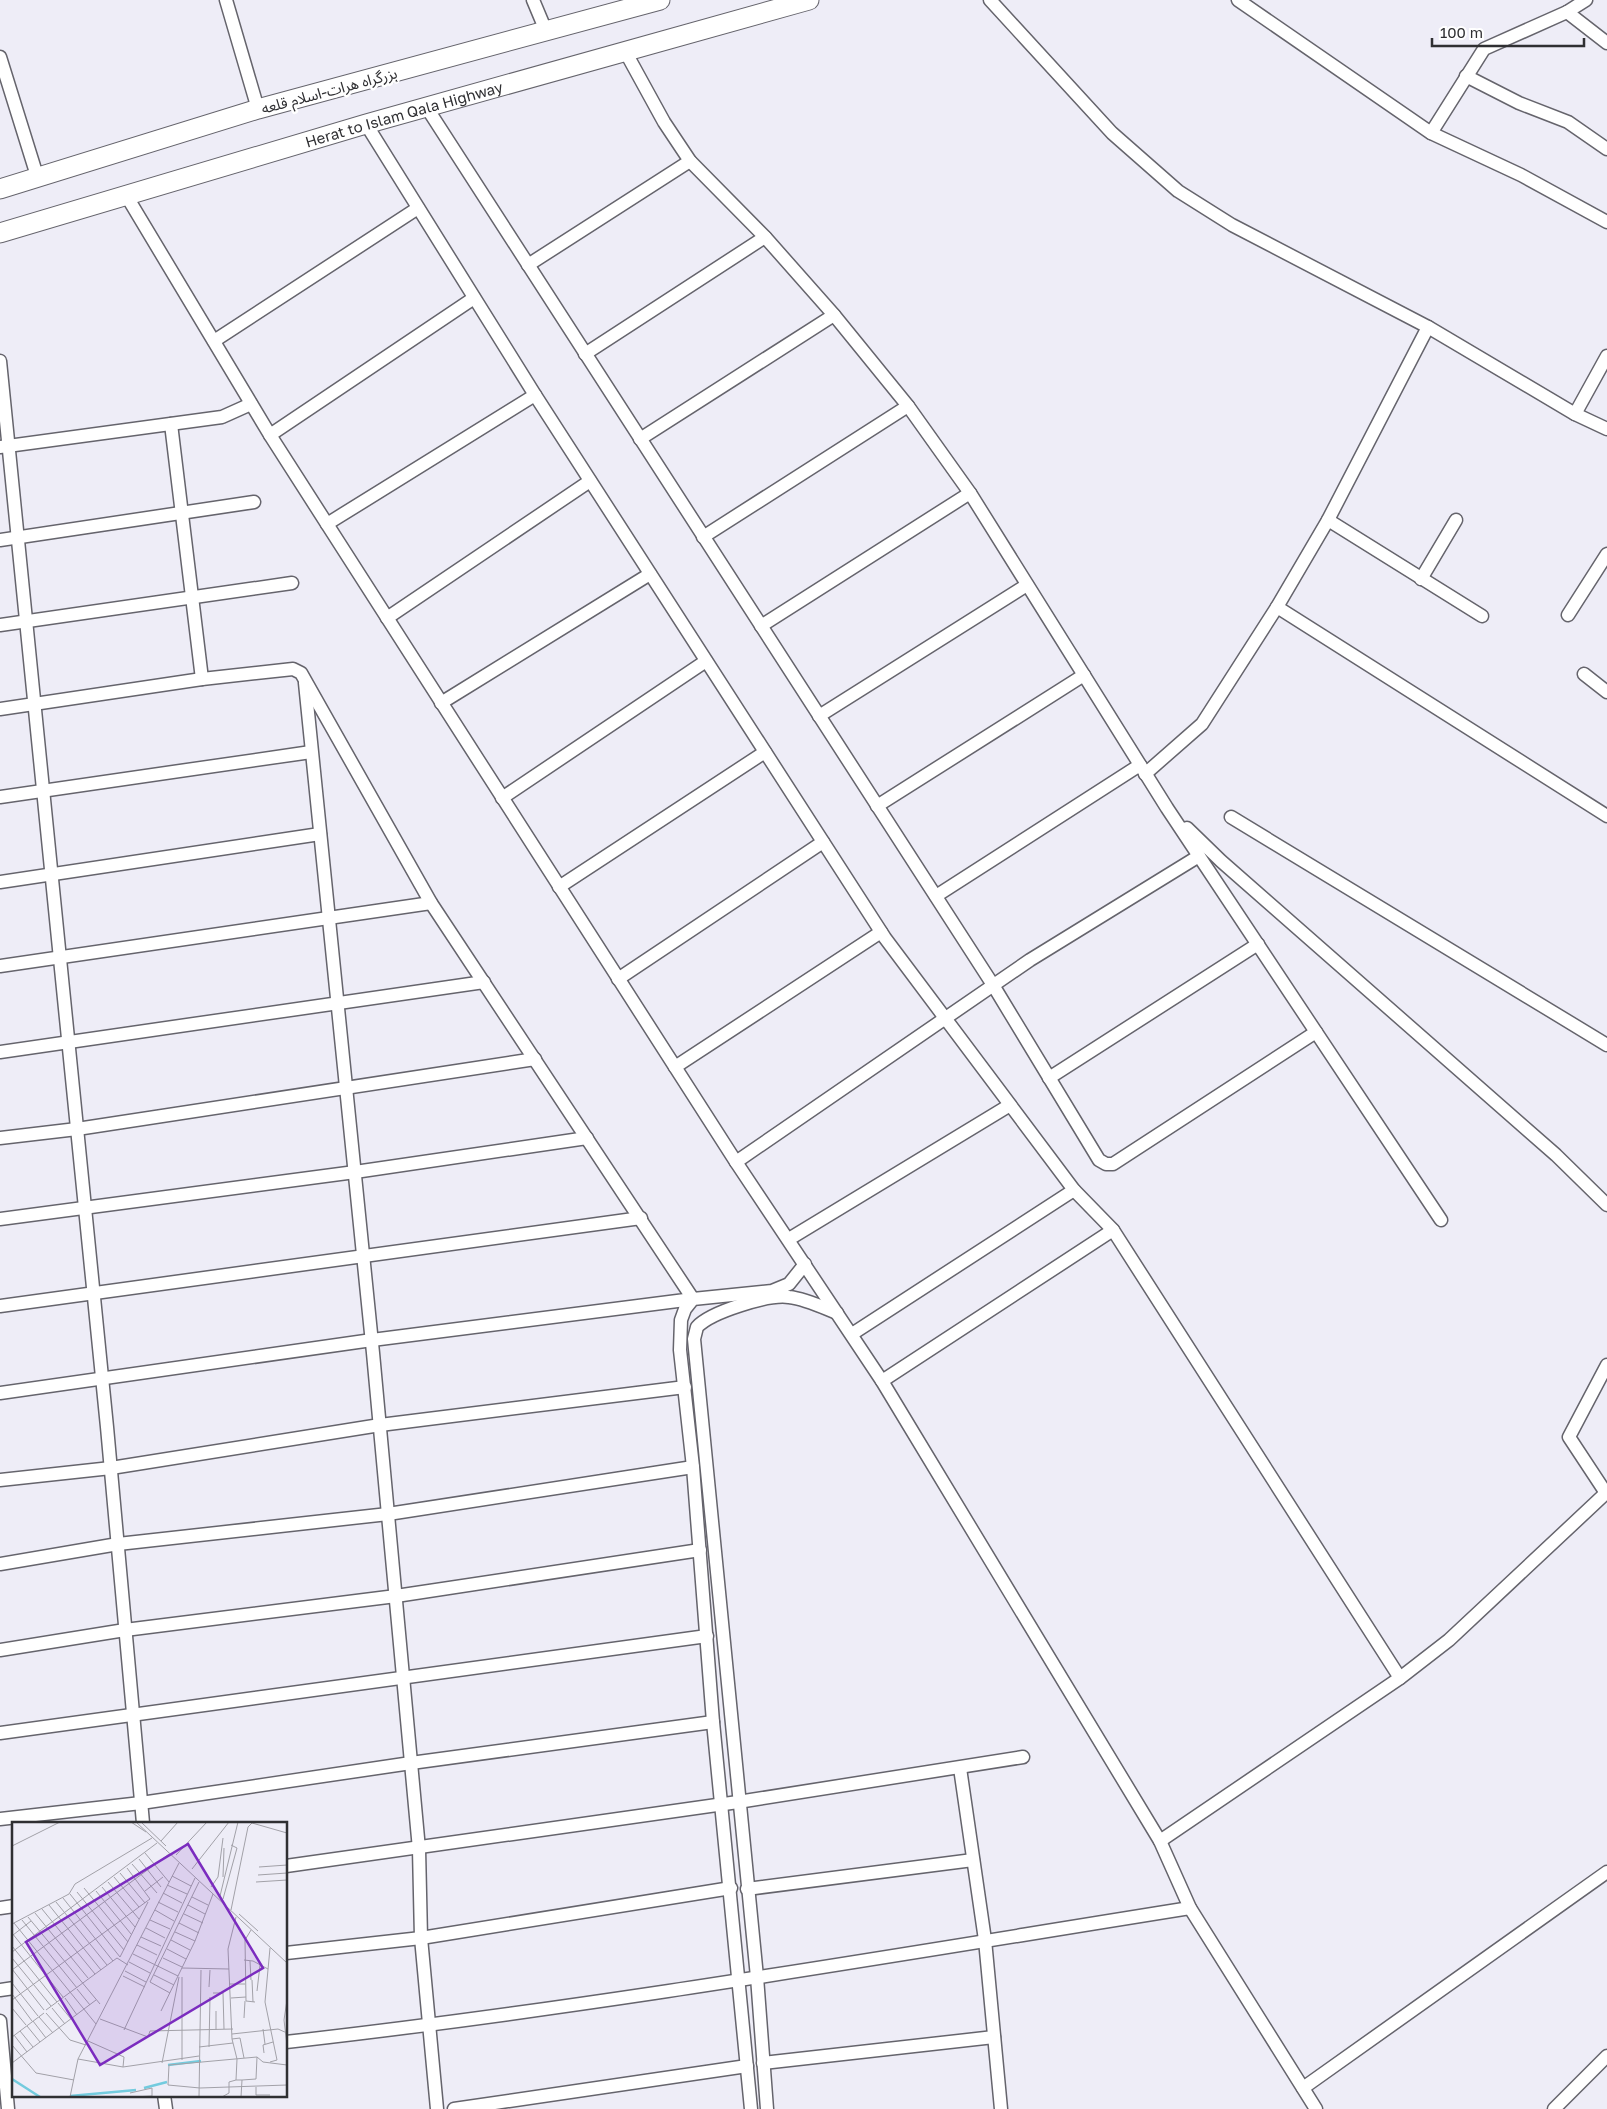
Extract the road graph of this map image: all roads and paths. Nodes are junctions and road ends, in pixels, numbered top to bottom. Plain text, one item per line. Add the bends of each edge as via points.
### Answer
1 (226, 0) edge
2 (533, 0) edge
3 (660, 0) edge
4 (809, 0) edge
5 (990, 0) edge
6 (1238, 0) edge
7 (1586, 0) edge
8 (1567, 12) junction
9 (546, 31) junction
10 (1607, 43) edge
11 (624, 51) junction
12 (0, 58) edge
13 (1466, 76) junction
14 (427, 108) junction
15 (258, 109) junction
16 (366, 124) junction
17 (1431, 133) junction
18 (1607, 149) edge
19 (690, 161) junction
20 (38, 178) junction
21 (0, 190) edge
22 (126, 195) junction
23 (418, 208) junction
24 (1607, 222) edge
25 (0, 233) edge
26 (765, 237) junction
27 (528, 265) junction
28 (474, 298) junction
29 (834, 315) junction
30 (1428, 327) junction
31 (214, 342) junction
32 (585, 354) junction
33 (1607, 356) edge
34 (0, 361) edge
35 (535, 395) junction
36 (251, 404) junction
37 (908, 406) junction
38 (1575, 414) junction
39 (172, 424) junction
40 (1607, 429) edge
41 (270, 435) junction
42 (640, 439) junction
43 (4, 447) edge
44 (590, 481) junction
45 (970, 493) junction
46 (254, 502) dead end
47 (182, 512) junction
48 (1328, 520) junction
49 (1456, 520) dead end
50 (326, 524) junction
51 (703, 536) junction
52 (18, 538) junction
53 (0, 540) edge
54 (1607, 554) edge
55 (650, 574) junction
56 (1421, 579) junction
57 (292, 583) dead end
58 (1027, 586) junction
59 (192, 598) junction
60 (1277, 607) junction
61 (1568, 615) dead end
62 (1482, 616) dead end
63 (387, 618) junction
64 (25, 621) junction
65 (0, 625) edge
66 (761, 626) junction
67 (706, 661) junction
68 (1584, 674) dead end
69 (1084, 675) junction
70 (202, 679) junction
71 (305, 679) junction
72 (1607, 692) edge
73 (441, 703) junction
74 (33, 704) junction
75 (0, 709) edge
76 (819, 716) junction
77 (311, 752) junction
78 (765, 752) junction
79 (1143, 770) junction
80 (42, 791) junction
81 (0, 797) edge
82 (502, 798) junction
83 (877, 806) junction
84 (1167, 808) junction
85 (1607, 816) edge
86 (1231, 817) dead end
87 (320, 834) junction
88 (823, 842) junction
89 (1199, 856) junction
90 (50, 874) junction
91 (0, 882) edge
92 (559, 887) junction
93 (936, 896) junction
94 (431, 903) junction
95 (328, 918) junction
96 (881, 932) junction
97 (1258, 944) junction
98 (59, 957) junction
99 (0, 966) edge
100 (618, 978) junction
101 (484, 982) junction
102 (993, 985) junction
103 (337, 1004) junction
104 (944, 1017) junction
105 (1316, 1032) junction
106 (68, 1043) junction
107 (1607, 1045) edge
108 (0, 1052) edge
109 (535, 1059) junction
110 (674, 1066) junction
111 (1049, 1078) junction
112 (346, 1089) junction
113 (1010, 1105) junction
114 (77, 1129) junction
115 (0, 1138) edge
116 (587, 1138) junction
117 (736, 1162) junction
118 (355, 1172) junction
119 (1074, 1190) junction
120 (1607, 1205) edge
121 (85, 1207) junction
122 (641, 1218) junction
123 (0, 1219) edge
124 (1441, 1220) dead end
125 (1113, 1230) junction
126 (789, 1239) junction
127 (364, 1256) junction
128 (805, 1264) junction
129 (94, 1293) junction
130 (693, 1299) junction
131 (0, 1306) edge
132 (838, 1313) junction
133 (852, 1334) junction
134 (372, 1340) junction
135 (1607, 1365) edge
136 (102, 1380) junction
137 (882, 1381) junction
138 (686, 1387) junction
139 (0, 1393) edge
140 (380, 1425) junction
141 (693, 1467) junction
142 (111, 1468) junction
143 (0, 1480) edge
144 (388, 1514) junction
145 (118, 1544) junction
146 (700, 1550) junction
147 (0, 1564) edge
148 (396, 1596) junction
149 (126, 1630) junction
150 (708, 1636) junction
151 (0, 1650) edge
152 (403, 1678) junction
153 (1400, 1678) junction
154 (133, 1715) junction
155 (713, 1722) junction
156 (0, 1733) edge
157 (1023, 1757) dead end
158 (411, 1763) junction
159 (960, 1768) junction
160 (738, 1802) junction
161 (141, 1803) junction
162 (722, 1803) junction
163 (0, 1820) edge
164 (143, 1822) edge
165 (1160, 1842) junction
166 (419, 1848) junction
167 (973, 1860) junction
168 (288, 1866) edge
169 (1607, 1872) edge
170 (731, 1888) junction
171 (747, 1889) junction
172 (1190, 1908) junction
173 (421, 1938) junction
174 (985, 1940) junction
175 (288, 1953) edge
176 (757, 1977) junction
177 (740, 1980) junction
178 (0, 2021) edge
179 (429, 2026) junction
180 (994, 2037) junction
181 (288, 2042) edge
182 (1607, 2056) edge
183 (763, 2063) junction
184 (747, 2066) junction
185 (7, 2079) edge
186 (1303, 2088) junction
187 (164, 2096) edge
188 (8, 2109) edge
189 (166, 2109) edge
190 (437, 2109) edge
191 (454, 2109) edge
192 (751, 2109) edge
193 (767, 2109) edge
194 (1001, 2109) edge
195 (1316, 2109) edge
196 (1554, 2109) edge

1 - 15 street
2 - 9 street
3 - 9 highway, بزرگراه هرات-اسلام قلعه
4 - 11 highway, Herat to Islam Qala Highway
5 - 30 street via 1112,133 1178,191 1232,226
6 - 17 street
7 - 8 street
8 - 10 street
8 - 13 street via 1484,48
9 - 15 highway, بزرگراه هرات-اسلام قلعه
11 - 14 highway, Herat to Islam Qala Highway
11 - 19 street
12 - 20 street
13 - 17 street
13 - 18 street via 1519,103 1568,122
14 - 16 highway, Herat to Islam Qala Highway
14 - 27 street
15 - 20 highway, بزرگراه هرات-اسلام قلعه
16 - 22 highway, Herat to Islam Qala Highway
16 - 23 street
17 - 24 street via 1521,175
19 - 26 street
19 - 27 street
20 - 21 highway, بزرگراه هرات-اسلام قلعه
22 - 25 highway, Herat to Islam Qala Highway
22 - 31 street
23 - 28 street
23 - 31 street
26 - 29 street
26 - 32 street
27 - 32 street
28 - 35 street
28 - 41 street
29 - 37 street
29 - 42 street
30 - 38 street
30 - 48 street
31 - 36 street
32 - 42 street
33 - 38 street
34 - 43 street
35 - 44 street
35 - 50 street
36 - 39 street via 222,417
36 - 41 street
37 - 45 street
37 - 51 street
38 - 40 street
39 - 43 street
39 - 47 street
41 - 50 street
42 - 51 street
43 - 52 street
44 - 55 street
44 - 63 street
45 - 58 street
45 - 66 street
46 - 47 street
47 - 52 street
47 - 59 street
48 - 56 street
48 - 60 street
49 - 56 street
50 - 63 street
51 - 66 street
52 - 53 street
52 - 64 street
54 - 61 street
55 - 67 street
55 - 73 street
56 - 62 street
57 - 59 street
58 - 69 street
58 - 76 street
59 - 64 street
59 - 70 street
60 - 79 street via 1202,724
60 - 85 street
63 - 73 street
64 - 65 street
64 - 74 street
66 - 76 street
67 - 78 street
67 - 82 street
68 - 72 street
69 - 79 street
69 - 83 street
70 - 71 street via 293,669
70 - 74 street
71 - 77 street
71 - 94 street
73 - 82 street
74 - 75 street
74 - 80 street
76 - 83 street
77 - 80 street
77 - 87 street
78 - 88 street
78 - 92 street
79 - 84 street
79 - 93 street
80 - 81 street
80 - 90 street
82 - 92 street
83 - 93 street
84 - 89 street
84 - 120 street via 1221,861 1556,1155
86 - 107 street
87 - 90 street
87 - 95 street
88 - 96 street
88 - 100 street
89 - 97 street
89 - 102 street
90 - 91 street
90 - 98 street
92 - 100 street
93 - 102 street
94 - 95 street
94 - 101 street
95 - 98 street
95 - 103 street
96 - 104 street
96 - 110 street
97 - 105 street
97 - 111 street
98 - 99 street
98 - 106 street
100 - 110 street
101 - 103 street
101 - 109 street
102 - 104 street
102 - 111 street
103 - 106 street
103 - 112 street
104 - 113 street
104 - 117 street
105 - 111 street via 1113,1164 1099,1160
105 - 124 street
106 - 108 street
106 - 114 street
109 - 112 street
109 - 116 street
110 - 117 street
112 - 114 street
112 - 118 street
113 - 119 street
113 - 126 street
114 - 115 street
114 - 121 street
116 - 118 street
116 - 122 street
117 - 126 street
118 - 121 street
118 - 127 street
119 - 125 street
119 - 133 street
121 - 123 street
121 - 129 street
122 - 127 street
122 - 130 street
125 - 137 street
125 - 153 street
126 - 128 street
127 - 129 street
127 - 134 street
128 - 130 street via 789,1284 772,1291
128 - 132 street
129 - 131 street
129 - 136 street
130 - 134 street
130 - 138 street via 685,1309 680,1329
132 - 133 street
132 - 160 street via 795,1298 772,1298 712,1316 695,1332
133 - 137 street
134 - 136 street
134 - 140 street
135 - 153 street via 1569,1438 1606,1493 1449,1640
136 - 139 street
136 - 142 street
137 - 165 street
138 - 140 street
138 - 141 street
140 - 142 street
140 - 144 street
141 - 144 street
141 - 146 street
142 - 143 street
142 - 145 street
144 - 145 street
144 - 148 street
145 - 147 street
145 - 149 street
146 - 148 street
146 - 150 street
148 - 149 street
148 - 152 street
149 - 151 street
149 - 154 street
150 - 152 street
150 - 155 street
152 - 154 street
152 - 158 street
153 - 165 street
154 - 156 street
154 - 161 street
155 - 158 street
155 - 162 street
157 - 159 street
158 - 161 street
158 - 166 street
159 - 160 street
159 - 167 street
160 - 162 street
160 - 171 street
161 - 163 street
161 - 164 street
162 - 166 street
162 - 170 street
165 - 172 street
166 - 168 street
166 - 173 street
167 - 171 street
167 - 174 street
169 - 186 street
170 - 173 street
170 - 177 street
171 - 176 street
172 - 174 street
172 - 186 street
173 - 175 street
173 - 179 street
174 - 176 street
174 - 180 street
176 - 177 street
176 - 183 street
177 - 179 street
177 - 184 street
178 - 185 street
179 - 181 street
179 - 190 street
180 - 183 street
180 - 194 street
182 - 196 street
183 - 193 street
184 - 191 street
184 - 192 street
185 - 188 street
186 - 195 street
187 - 189 street

